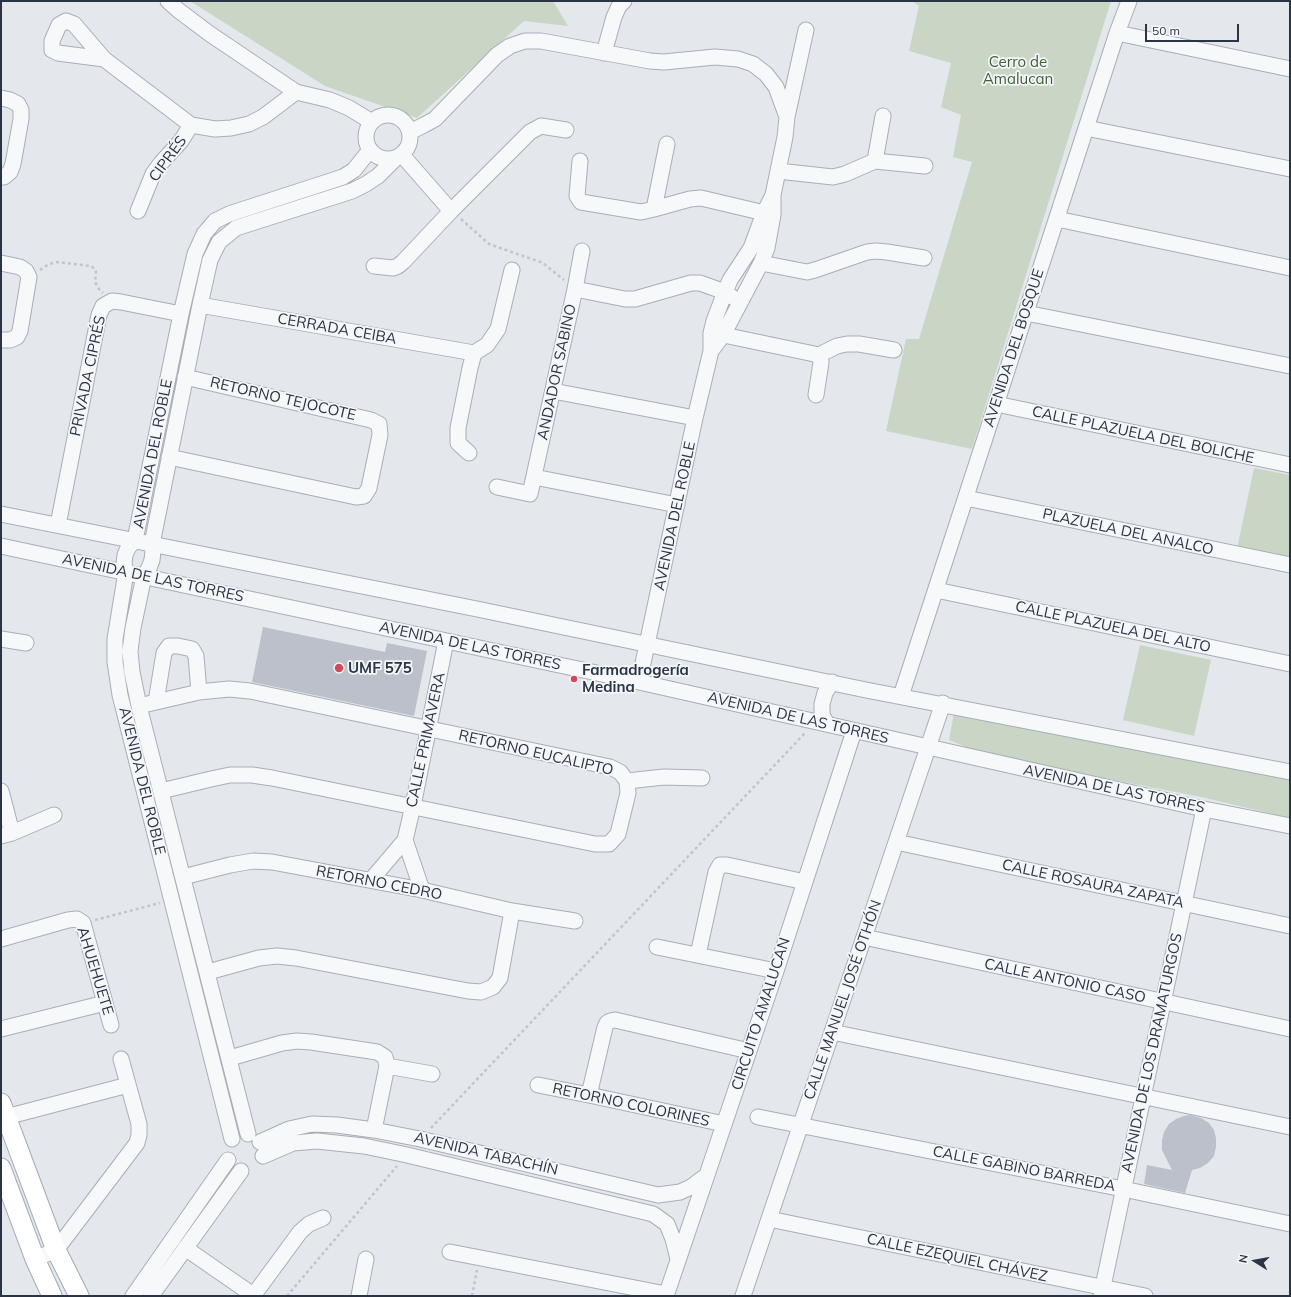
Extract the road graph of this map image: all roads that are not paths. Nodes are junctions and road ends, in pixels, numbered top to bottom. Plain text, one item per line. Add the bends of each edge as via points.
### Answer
1 (168, 1) edge
2 (624, 1) edge
3 (1129, 1) edge
4 (806, 30) dead end
5 (1117, 33) junction
6 (604, 53) junction
7 (104, 59) junction
8 (1290, 68) edge
9 (296, 92) junction
10 (1, 98) edge
11 (883, 116) dead end
12 (787, 117) junction
13 (372, 122) junction
14 (191, 126) junction
15 (1086, 128) junction
16 (566, 130) dead end
17 (410, 132) junction
18 (667, 144) dead end
19 (370, 150) junction
20 (398, 157) junction
21 (580, 161) dead end
22 (875, 161) junction
23 (925, 166) dead end
24 (1290, 169) edge
25 (778, 171) junction
26 (1, 177) edge
27 (451, 210) junction
28 (654, 210) junction
29 (138, 211) dead end
30 (769, 214) junction
31 (1056, 219) junction
32 (582, 251) dead end
33 (924, 258) dead end
34 (1, 263) edge
35 (761, 263) junction
36 (374, 266) dead end
37 (1290, 268) edge
38 (512, 270) dead end
39 (727, 286) junction
40 (575, 289) junction
41 (746, 294) junction
42 (200, 306) junction
43 (1026, 313) junction
44 (181, 314) junction
45 (717, 334) junction
46 (1, 340) edge
47 (894, 350) dead end
48 (474, 353) junction
49 (819, 355) junction
50 (1290, 366) edge
51 (185, 376) junction
52 (553, 391) junction
53 (816, 395) dead end
54 (996, 404) junction
55 (695, 418) junction
56 (469, 453) dead end
57 (169, 458) junction
58 (1290, 465) edge
59 (534, 477) junction
60 (497, 487) dead end
61 (966, 498) junction
62 (677, 505) junction
63 (1, 514) edge
64 (58, 525) junction
65 (135, 540) junction
66 (152, 544) junction
67 (1, 546) edge
68 (1290, 565) edge
69 (126, 572) junction
70 (144, 576) junction
71 (936, 590) junction
72 (1, 639) edge
73 (446, 641) junction
74 (26, 643) dead end
75 (648, 644) junction
76 (1290, 664) edge
77 (639, 682) junction
78 (832, 682) junction
79 (199, 692) junction
80 (901, 696) junction
81 (156, 702) junction
82 (943, 704) junction
83 (139, 706) junction
84 (821, 723) junction
85 (429, 728) junction
86 (854, 731) junction
87 (928, 748) junction
88 (1290, 772) edge
89 (702, 778) dead end
90 (627, 781) junction
91 (1, 791) edge
92 (161, 791) junction
93 (413, 806) junction
94 (1204, 809) junction
95 (54, 815) dead end
96 (1290, 826) edge
97 (6, 835) edge
98 (405, 840) junction
99 (896, 842) junction
100 (183, 877) junction
101 (371, 880) junction
102 (805, 882) junction
103 (422, 890) junction
104 (1184, 904) junction
105 (512, 911) junction
106 (575, 921) dead end
107 (1290, 926) edge
108 (864, 937) junction
109 (1, 939) edge
110 (657, 947) dead end
111 (698, 955) junction
112 (776, 971) junction
113 (208, 972) junction
114 (1163, 1002) junction
115 (105, 1003) junction
116 (111, 1025) dead end
117 (1, 1029) edge
118 (1290, 1029) edge
119 (832, 1032) junction
120 (749, 1051) junction
121 (230, 1058) junction
122 (121, 1059) dead end
123 (387, 1066) junction
124 (432, 1074) dead end
125 (128, 1085) junction
126 (538, 1085) dead end
127 (589, 1095) junction
128 (1143, 1096) junction
129 (3, 1110) edge
130 (758, 1118) dead end
131 (724, 1124) junction
132 (800, 1126) junction
133 (1290, 1127) edge
134 (374, 1130) junction
135 (232, 1138) junction
136 (257, 1144) junction
137 (228, 1160) junction
138 (1, 1168) edge
139 (241, 1171) junction
140 (707, 1175) junction
141 (1123, 1189) junction
142 (658, 1195) junction
143 (654, 1214) junction
144 (323, 1218) dead end
145 (769, 1219) junction
146 (1290, 1224) edge
147 (185, 1248) junction
148 (56, 1250) junction
149 (450, 1252) dead end
150 (35, 1259) junction
151 (366, 1259) dead end
152 (678, 1259) junction
153 (1102, 1292) edge
154 (253, 1295) edge
155 (666, 1295) edge
156 (52, 1296) edge
157 (79, 1296) edge
158 (133, 1296) edge
159 (151, 1296) edge
160 (359, 1296) edge
161 (743, 1296) edge
162 (1145, 1296) edge

1 - 9 street via 210,34
2 - 6 street via 614,17
3 - 5 street, AVENIDA DEL BOSQUE
4 - 12 street
5 - 8 street
5 - 15 street, AVENIDA DEL BOSQUE
6 - 12 street, AVENIDA DEL ROBLE via 650,61 715,57 738,59 753,64 766,74 776,87
6 - 17 street, AVENIDA DEL ROBLE via 541,41 525,41 510,46 497,55 435,119
7 - 7 street via 74,24 66,20 59,25 52,41 52,50
7 - 14 street
9 - 13 street via 330,100
9 - 14 street, CIPRÉS via 263,117 249,124 214,129
10 - 26 street via 18,104 21,119 10,172
11 - 22 street
12 - 25 street, AVENIDA DEL ROBLE
13 - 17 street via 389,115 398,117 406,123
13 - 19 street via 367,131 366,141
14 - 29 street, CIPRÉS via 182,141 152,174
15 - 24 street
15 - 31 street, AVENIDA DEL BOSQUE
16 - 27 street via 541,126 530,132
17 - 20 street via 407,148
18 - 28 street
19 - 20 street via 388,160
19 - 44 street, AVENIDA DEL ROBLE via 354,170 343,176 215,221 204,234 195,254
20 - 27 street
20 - 42 street, AVENIDA DEL ROBLE via 378,176 352,191 236,228 219,242 210,260
21 - 28 street via 577,196 581,202 641,212
22 - 23 street
22 - 25 street via 845,174 833,176
25 - 30 street, AVENIDA DEL ROBLE
27 - 36 street via 398,266
28 - 30 street via 701,198
30 - 35 street, AVENIDA DEL ROBLE via 770,234
30 - 39 street, AVENIDA DEL ROBLE
31 - 37 street
31 - 43 street, AVENIDA DEL BOSQUE
32 - 40 street, ANDADOR SABINO
33 - 35 street via 876,250 807,272
34 - 46 street via 20,267 28,274 20,331 17,338
35 - 41 street, AVENIDA DEL ROBLE
38 - 48 street via 498,330 487,345
39 - 40 street via 691,283 635,299
39 - 41 street via 733,297
39 - 45 street, AVENIDA DEL ROBLE via 716,312
40 - 52 street, ANDADOR SABINO
41 - 45 street, AVENIDA DEL ROBLE
42 - 48 street, CERRADA CEIBA
42 - 51 street, AVENIDA DEL ROBLE
43 - 50 street
43 - 54 street, AVENIDA DEL BOSQUE
44 - 64 street, PRIVADA CIPRÉS via 112,301 103,306 99,315
44 - 65 street, AVENIDA DEL ROBLE
45 - 49 street
45 - 55 street, AVENIDA DEL ROBLE
47 - 49 street via 847,344
48 - 56 street via 458,428 458,443
49 - 53 street via 821,362
51 - 57 street, AVENIDA DEL ROBLE
51 - 57 street, RETORNO TEJOCOTE via 371,420 379,424 380,435 369,488 364,496 356,497
52 - 55 street
52 - 59 street, ANDADOR SABINO
54 - 58 street, CALLE PLAZUELA DEL BOLICHE
54 - 61 street, AVENIDA DEL BOSQUE
55 - 62 street, AVENIDA DEL ROBLE
57 - 66 street, AVENIDA DEL ROBLE
59 - 60 street, ANDADOR SABINO via 530,494
59 - 62 street
61 - 68 street, PLAZUELA DEL ANALCO
61 - 71 street, AVENIDA DEL BOSQUE
62 - 75 street, AVENIDA DEL ROBLE
63 - 64 street
64 - 65 street
65 - 66 street
65 - 69 street, AVENIDA DEL ROBLE via 125,555
66 - 70 street, AVENIDA DEL ROBLE via 152,560
66 - 75 street
67 - 69 street, AVENIDA DE LAS TORRES
69 - 70 street, AVENIDA DE LAS TORRES
69 - 135 street, AVENIDA DEL ROBLE via 115,639 115,662 120,695
70 - 73 street, AVENIDA DE LAS TORRES
70 - 83 street, AVENIDA DEL ROBLE via 130,651
71 - 76 street, CALLE PLAZUELA DEL ALTO
71 - 80 street, AVENIDA DEL BOSQUE
72 - 74 street
73 - 77 street, AVENIDA DE LAS TORRES
73 - 85 street, CALLE PRIMAVERA
75 - 77 street, AVENIDA DEL ROBLE
75 - 78 street
77 - 84 street, AVENIDA DE LAS TORRES
78 - 80 street
78 - 84 street via 822,704
79 - 81 street, RETORNO EUCALIPTO
79 - 81 street via 196,656 192,649 169,646 164,653
79 - 85 street, RETORNO EUCALIPTO via 230,689 250,692
80 - 82 street
81 - 83 street, RETORNO EUCALIPTO
82 - 87 street, CALLE MANUEL JOSÉ OTHÓN
82 - 88 street
83 - 92 street, AVENIDA DEL ROBLE
84 - 86 street, AVENIDA DE LAS TORRES
85 - 90 street, RETORNO EUCALIPTO via 610,767 620,772
85 - 93 street, CALLE PRIMAVERA
86 - 87 street, AVENIDA DE LAS TORRES
86 - 102 street, CIRCUITO AMALUCAN
87 - 94 street, AVENIDA DE LAS TORRES
87 - 99 street, CALLE MANUEL JOSÉ OTHÓN
89 - 90 street via 664,777
90 - 93 street, RETORNO EUCALIPTO via 628,794 618,834 609,844 595,844
91 - 97 street
92 - 93 street, RETORNO EUCALIPTO via 230,775 252,775
92 - 100 street, AVENIDA DEL ROBLE
93 - 98 street, CALLE PRIMAVERA
94 - 96 street, AVENIDA DE LAS TORRES
94 - 104 street, AVENIDA DE LOS DRAMATURGOS
95 - 97 street
98 - 101 street, CALLE PRIMAVERA
98 - 103 street
99 - 104 street, CALLE ROSAURA ZAPATA
99 - 108 street, CALLE MANUEL JOSÉ OTHÓN
100 - 101 street, RETORNO CEDRO via 253,861 272,862
100 - 113 street, AVENIDA DEL ROBLE
101 - 103 street, RETORNO CEDRO
102 - 111 street via 720,865 716,872
102 - 112 street, CIRCUITO AMALUCAN
103 - 105 street, RETORNO CEDRO
104 - 107 street, CALLE ROSAURA ZAPATA
104 - 114 street, AVENIDA DE LOS DRAMATURGOS
105 - 106 street, RETORNO CEDRO
105 - 113 street via 500,978 493,987 481,992 277,956 259,958
108 - 114 street, CALLE ANTONIO CASO
108 - 119 street, CALLE MANUEL JOSÉ OTHÓN
109 - 115 street, AHUEHUETE via 68,920 80,921
110 - 111 street
111 - 112 street
112 - 120 street, CIRCUITO AMALUCAN
113 - 121 street, AVENIDA DEL ROBLE
114 - 118 street, CALLE ANTONIO CASO
114 - 128 street, AVENIDA DE LOS DRAMATURGOS
115 - 116 street, AHUEHUETE
115 - 117 street
119 - 128 street
119 - 132 street, CALLE MANUEL JOSÉ OTHÓN
120 - 127 street via 610,1021 605,1026
120 - 131 street, CIRCUITO AMALUCAN
121 - 123 street via 297,1041 377,1052 385,1057
121 - 136 street, AVENIDA DEL ROBLE
122 - 125 street
123 - 124 street
123 - 134 street
125 - 129 street
125 - 148 street via 139,1124 137,1143
126 - 127 street, RETORNO COLORINES
127 - 131 street, RETORNO COLORINES
128 - 133 street
128 - 141 street, AVENIDA DE LOS DRAMATURGOS
129 - 148 main road
130 - 132 street, CALLE GABINO BARREDA
131 - 140 street, CIRCUITO AMALUCAN
132 - 141 street, CALLE GABINO BARREDA
132 - 145 street, CALLE MANUEL JOSÉ OTHÓN
134 - 136 street, AVENIDA TABACHÍN via 312,1124 288,1129
134 - 142 street, AVENIDA TABACHÍN
135 - 136 street via 240,1134
135 - 137 street via 227,1145
136 - 139 street via 259,1164 251,1170
136 - 143 street, AVENIDA TABACHÍN via 317,1141 364,1146
137 - 139 street via 233,1167
137 - 158 street
138 - 150 main road
139 - 147 street
140 - 142 street, AVENIDA TABACHÍN via 680,1192
140 - 152 street, CIRCUITO AMALUCAN
141 - 146 street, CALLE GABINO BARREDA
141 - 153 street, AVENIDA DE LOS DRAMATURGOS
142 - 143 street
143 - 152 street, AVENIDA TABACHÍN via 667,1224
144 - 154 street via 309,1224 300,1232
145 - 153 street, CALLE EZEQUIEL CHÁVEZ
145 - 161 street, CALLE MANUEL JOSÉ OTHÓN
147 - 154 street
147 - 159 street
148 - 150 street
148 - 157 main road
149 - 155 street
150 - 156 main road
151 - 160 street
152 - 155 street, CIRCUITO AMALUCAN
153 - 162 street, CALLE EZEQUIEL CHÁVEZ

